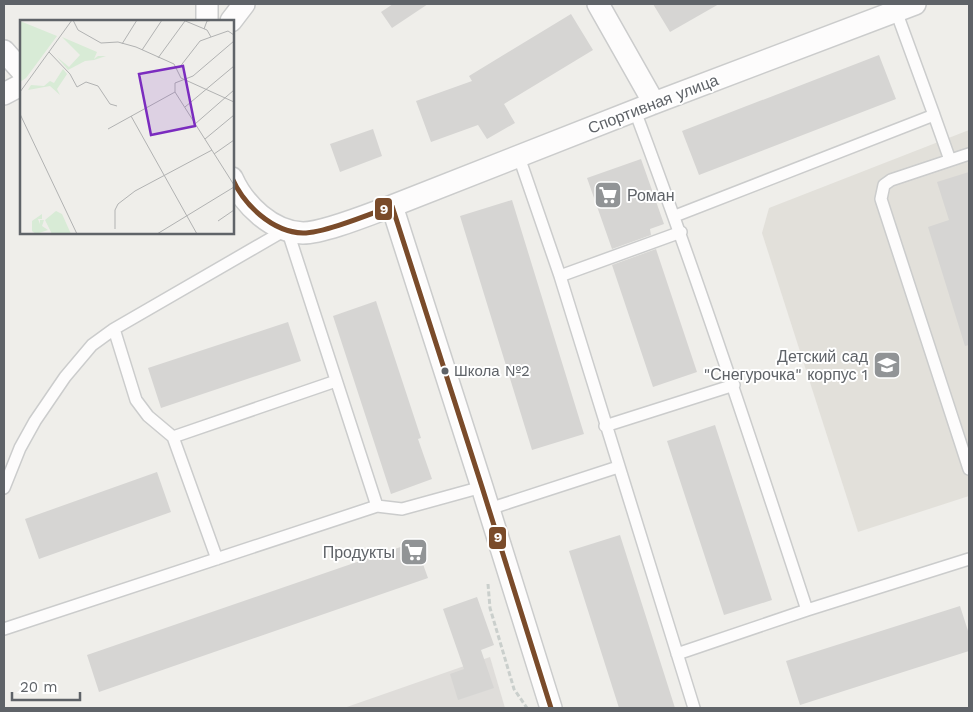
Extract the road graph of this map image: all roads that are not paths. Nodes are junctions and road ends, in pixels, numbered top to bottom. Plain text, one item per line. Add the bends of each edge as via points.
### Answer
1 (207, 4) edge
2 (244, 4) edge
3 (598, 4) edge
4 (905, 8) edge
5 (207, 20) edge
6 (232, 20) edge
7 (4, 50) edge
8 (20, 69) edge
9 (20, 86) edge
10 (4, 94) edge
11 (644, 107) junction
12 (934, 115) junction
13 (969, 154) edge
14 (519, 157) junction
15 (950, 160) junction
16 (234, 182) edge
17 (392, 206) junction
18 (675, 216) junction
19 (287, 229) junction
20 (681, 232) junction
21 (560, 276) junction
22 (114, 329) junction
23 (336, 381) junction
24 (734, 385) junction
25 (605, 426) junction
26 (173, 437) junction
27 (618, 467) junction
28 (969, 469) edge
29 (482, 487) junction
30 (4, 488) edge
31 (377, 506) junction
32 (489, 508) junction
33 (217, 559) junction
34 (969, 559) edge
35 (807, 610) junction
36 (4, 628) edge
37 (677, 654) junction
38 (551, 708) edge
39 (694, 708) edge

1 - 5 street
2 - 6 street
3 - 11 street
4 - 11 street, Спортивная улица
4 - 12 lane
7 - 8 street
9 - 10 street
11 - 14 street, Спортивная улица
11 - 18 lane
12 - 15 lane
12 - 18 lane
13 - 15 lane
14 - 17 street, Спортивная улица
14 - 21 lane
15 - 28 lane via 891,180 884,185 881,199
16 - 19 street, Спортивная улица via 253,210 267,221
17 - 19 street, Спортивная улица via 322,230 302,233
17 - 29 street
18 - 20 lane
19 - 22 lane
19 - 23 lane
20 - 21 lane
20 - 24 lane
21 - 25 lane
22 - 26 lane via 136,400 148,416
22 - 30 lane via 92,345 65,377 20,448
23 - 26 lane
23 - 31 lane
24 - 25 lane
24 - 35 lane
25 - 27 lane
26 - 33 lane
27 - 32 lane
27 - 37 lane
29 - 31 lane via 402,509
29 - 32 street
31 - 33 lane
32 - 38 street
33 - 36 lane
34 - 35 lane
35 - 37 lane
37 - 39 lane

